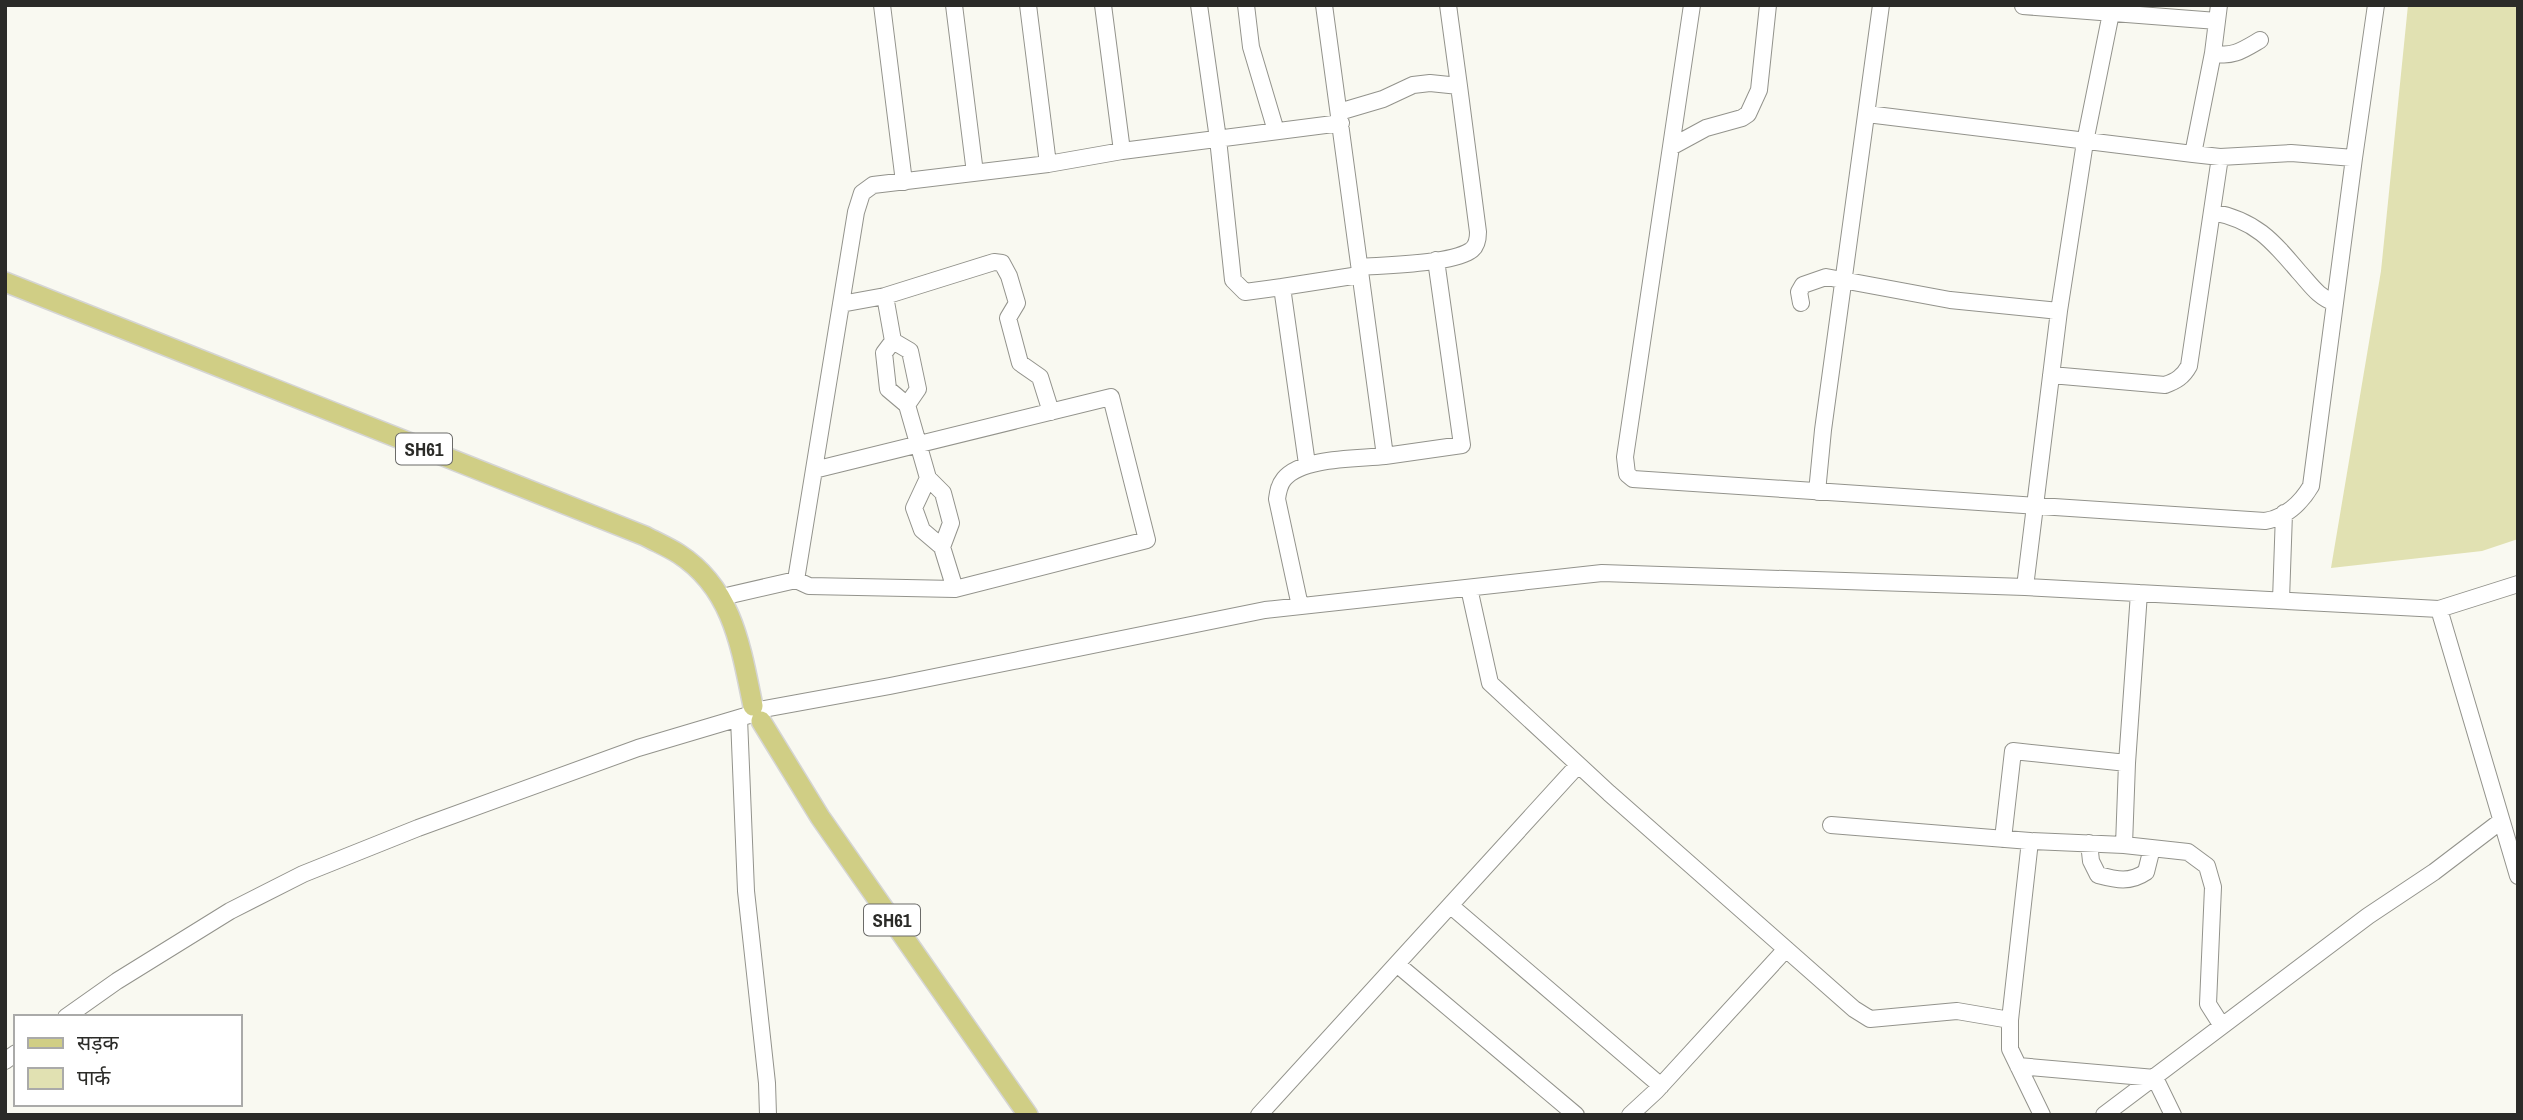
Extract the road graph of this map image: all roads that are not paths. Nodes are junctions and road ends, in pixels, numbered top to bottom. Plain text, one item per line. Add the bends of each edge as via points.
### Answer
1 (882, 5) edge
2 (954, 5) edge
3 (1028, 5) edge
4 (1103, 5) edge
5 (1199, 5) edge
6 (1246, 5) edge
7 (1324, 5) edge
8 (1448, 5) edge
9 (1692, 5) edge
10 (1769, 5) edge
11 (1881, 5) edge
12 (2022, 5) edge
13 (2376, 5) edge
14 (2111, 13) junction
15 (2218, 13) edge
16 (2260, 40) dead end
17 (2213, 53) junction
18 (1460, 86) junction
19 (1867, 114) junction
20 (1340, 117) junction
21 (1276, 131) junction
22 (1217, 139) junction
23 (2085, 142) junction
24 (1671, 147) junction
25 (1122, 151) junction
26 (2193, 154) junction
27 (2220, 157) junction
28 (2354, 158) junction
29 (1048, 164) junction
30 (975, 173) junction
31 (904, 182) junction
32 (2212, 212) junction
33 (1436, 260) junction
34 (1360, 271) junction
35 (1844, 279) junction
36 (5, 282) edge
37 (1282, 287) junction
38 (885, 296) junction
39 (1801, 303) dead end
40 (2335, 303) junction
41 (841, 304) junction
42 (2059, 312) junction
43 (893, 341) junction
44 (2051, 375) junction
45 (907, 405) junction
46 (1051, 411) junction
47 (917, 445) junction
48 (1385, 456) junction
49 (1307, 464) junction
50 (814, 470) junction
51 (928, 478) junction
52 (1817, 492) junction
53 (2035, 505) junction
54 (2284, 513) junction
55 (942, 547) junction
56 (796, 580) junction
57 (2518, 584) edge
58 (1469, 587) junction
59 (2025, 587) junction
60 (955, 589) junction
61 (2140, 593) junction
62 (722, 597) junction
63 (2281, 600) junction
64 (1300, 606) junction
65 (2439, 609) junction
66 (753, 714) junction
67 (2127, 763) junction
68 (1578, 765) junction
69 (2501, 821) junction
70 (1831, 825) dead end
71 (2003, 839) junction
72 (2030, 841) junction
73 (2089, 843) junction
74 (2124, 845) junction
75 (2152, 848) junction
76 (2518, 876) edge
77 (1451, 906) junction
78 (1786, 949) junction
79 (1398, 965) junction
80 (69, 1015) edge
81 (2010, 1020) junction
82 (2222, 1026) junction
83 (2018, 1066) junction
84 (2155, 1078) junction
85 (1661, 1086) junction
86 (768, 1115) edge
87 (1028, 1115) edge
88 (1259, 1115) edge
89 (1576, 1115) edge
90 (1630, 1115) edge
91 (2042, 1115) edge
92 (2104, 1115) edge
93 (2173, 1115) edge

1 - 31 street
2 - 30 street
3 - 29 street
4 - 25 street
5 - 22 street
6 - 21 street via 1251,47
7 - 20 street
8 - 18 street
9 - 24 street
10 - 24 street via 1759,90 1748,114 1706,128
11 - 19 street
12 - 14 street
13 - 28 street
14 - 15 street
14 - 23 street
15 - 17 street
16 - 17 street via 2234,55
17 - 26 street
18 - 20 street via 1413,85
18 - 33 street via 1478,239 1470,251
19 - 23 street
19 - 35 street
20 - 21 street
20 - 34 street
21 - 22 street
22 - 25 street
22 - 37 street via 1233,280 1245,292
23 - 26 street
23 - 42 street
24 - 52 street via 1625,457 1627,474 1659,482
25 - 29 street
26 - 27 street
27 - 28 street via 2291,153
27 - 32 street
28 - 40 street
29 - 30 street
30 - 31 street
31 - 41 street via 873,185 862,193
32 - 40 street via 2242,219 2263,232 2321,297
32 - 44 street via 2185,374 2165,385
33 - 34 street
33 - 48 street via 1462,445
34 - 37 street
34 - 48 street
35 - 39 street via 1821,277 1807,282 1800,288
35 - 42 street via 1950,300
35 - 52 street
36 - 62 main road, SH61 via 645,536 680,554
37 - 49 street
38 - 41 street
38 - 43 street
38 - 46 street via 1002,262 1017,303 1008,318 1020,362 1040,377
40 - 54 street via 2311,486 2304,498
41 - 50 street
42 - 44 street
43 - 45 street via 884,353 888,390
43 - 45 street via 910,351 913,363 918,388
44 - 53 street
45 - 47 street
46 - 47 street
46 - 60 street via 1111,397 1147,540
47 - 50 street
47 - 51 street
48 - 49 street
49 - 64 street via 1286,477 1276,499
50 - 56 street
51 - 55 street via 943,493 951,523
51 - 55 street via 915,508 922,530
52 - 53 street
53 - 54 street via 2265,521
53 - 59 street
54 - 63 street
55 - 60 street
56 - 60 street via 809,586
56 - 62 street
57 - 65 street
58 - 59 street via 1602,573
58 - 64 street
58 - 68 street via 1490,683
59 - 61 street
61 - 63 street
61 - 67 street
62 - 66 main road, SH61 via 736,631
63 - 65 street
64 - 66 street
65 - 69 street
66 - 80 street via 638,748 303,874 230,911
66 - 86 street via 746,891
66 - 87 main road, SH61
67 - 71 street via 2013,751
67 - 74 street
68 - 77 street
68 - 78 street
69 - 76 street
69 - 82 street
70 - 71 street
71 - 72 street
72 - 73 street
72 - 81 street
73 - 74 street
73 - 75 street via 2098,875 2111,879 2135,880 2146,872
74 - 75 street
75 - 82 street via 2188,852 2207,866 2213,887 2207,1004
77 - 79 street
77 - 85 street
78 - 81 street via 1870,1019 1957,1011
78 - 85 street
79 - 88 street
79 - 89 street
81 - 83 street via 2010,1049
82 - 84 street
83 - 84 street
83 - 91 street
84 - 92 street
84 - 93 street
85 - 90 street

